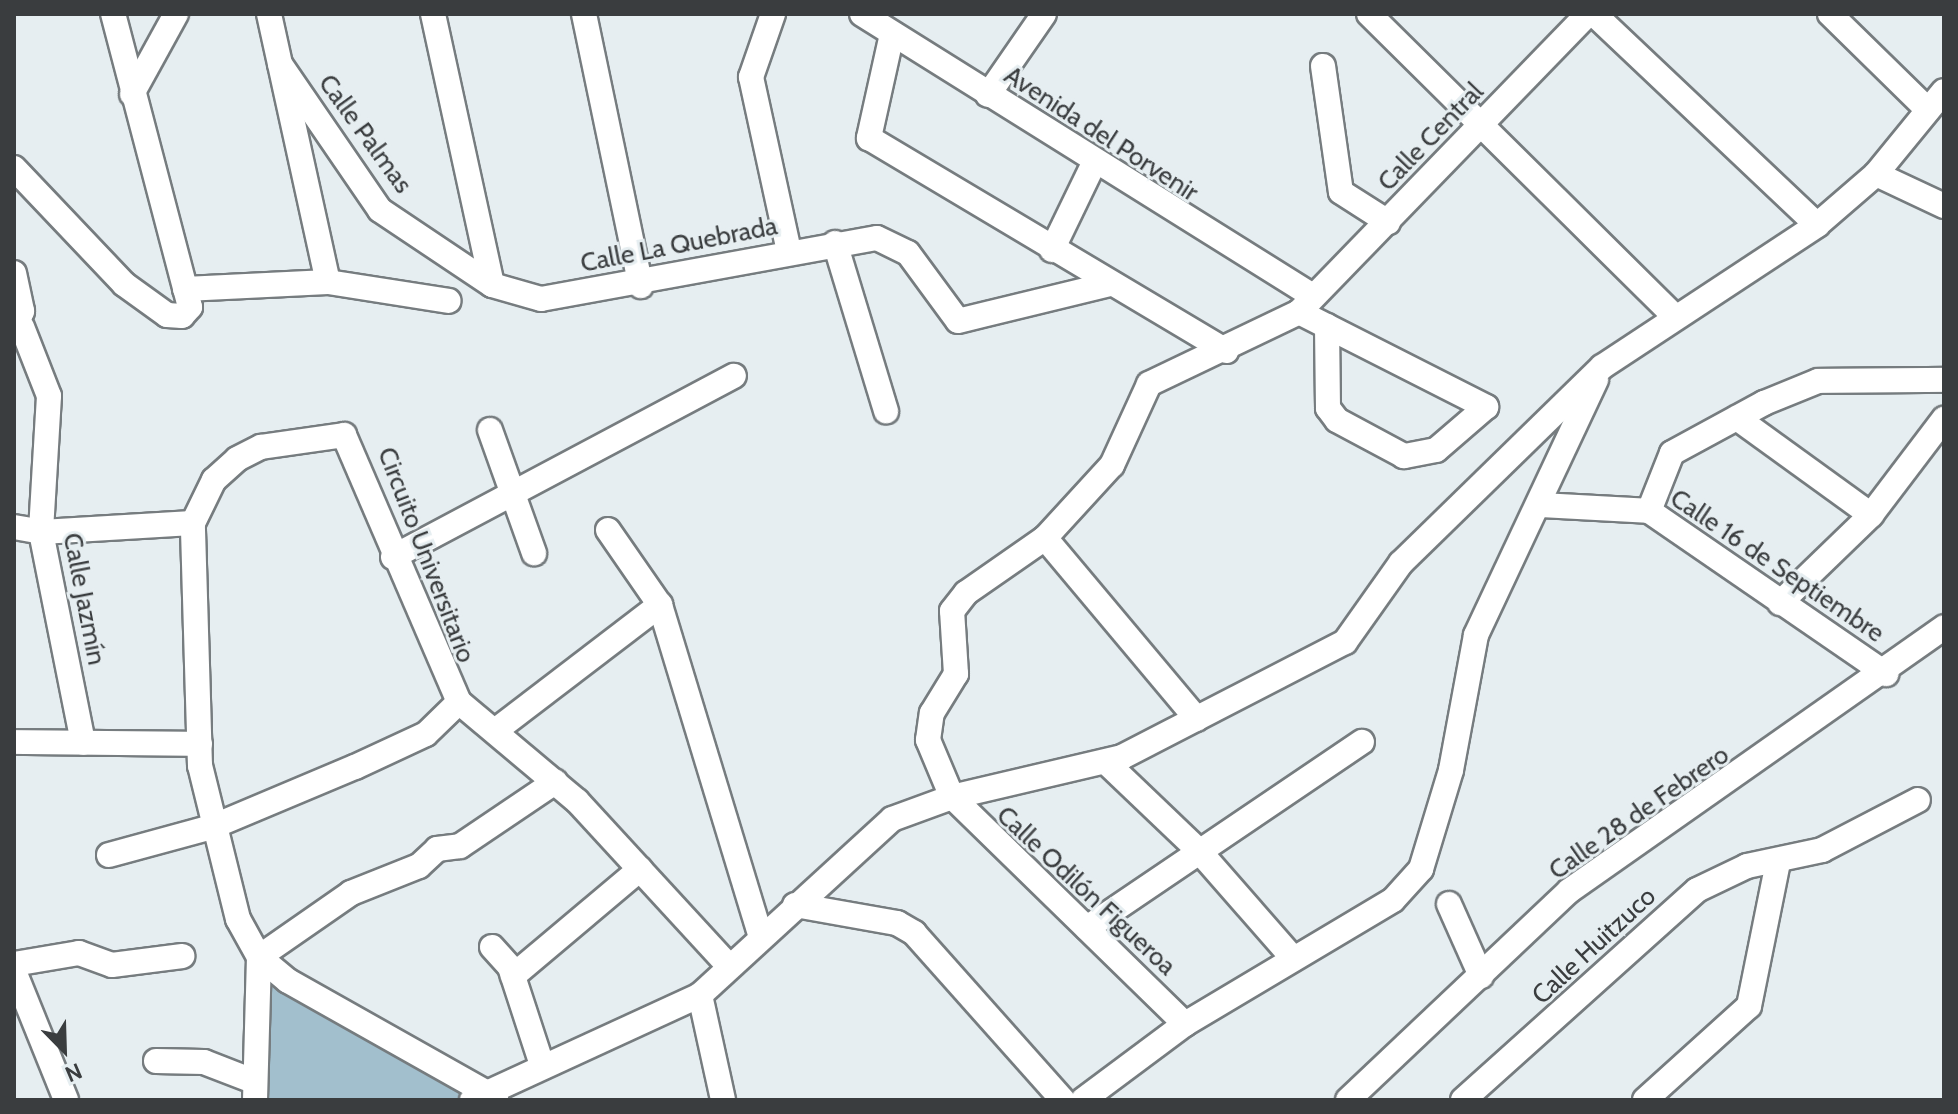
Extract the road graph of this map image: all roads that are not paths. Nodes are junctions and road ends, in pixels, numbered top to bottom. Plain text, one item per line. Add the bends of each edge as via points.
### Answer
1 (113, 14) edge
2 (176, 14) edge
3 (269, 14) edge
4 (433, 14) edge
5 (584, 14) edge
6 (773, 14) edge
7 (862, 14) edge
8 (1044, 14) edge
9 (1369, 14) edge
10 (1588, 14) edge
11 (1594, 14) edge
12 (1830, 14) edge
13 (892, 34) junction
14 (280, 64) junction
15 (1323, 66) dead end
16 (1944, 91) edge
17 (132, 94) junction
18 (988, 95) junction
19 (1928, 110) junction
20 (1482, 124) junction
21 (1094, 163) junction
22 (14, 168) edge
23 (1876, 174) junction
24 (1944, 206) edge
25 (1388, 222) junction
26 (1817, 225) junction
27 (835, 243) junction
28 (1052, 250) junction
29 (789, 251) junction
30 (14, 273) edge
31 (328, 282) junction
32 (1110, 284) junction
33 (492, 285) junction
34 (641, 286) junction
35 (185, 289) junction
36 (449, 301) dead end
37 (1306, 304) junction
38 (1673, 315) junction
39 (1327, 326) junction
40 (18, 329) edge
41 (1226, 351) junction
42 (1602, 367) junction
43 (734, 376) dead end
44 (1944, 380) edge
45 (886, 411) dead end
46 (1737, 418) junction
47 (1944, 419) edge
48 (490, 430) dead end
49 (513, 494) junction
50 (1539, 505) junction
51 (1649, 511) junction
52 (1871, 515) junction
53 (193, 523) junction
54 (14, 527) edge
55 (608, 530) dead end
56 (41, 532) junction
57 (1045, 538) junction
58 (534, 553) dead end
59 (393, 557) junction
60 (1780, 603) junction
61 (660, 605) junction
62 (1944, 627) edge
63 (1886, 674) junction
64 (459, 702) junction
65 (1197, 719) junction
66 (495, 731) junction
67 (14, 742) edge
68 (1362, 742) dead end
69 (83, 743) junction
70 (200, 744) junction
71 (1107, 763) junction
72 (555, 782) junction
73 (952, 797) junction
74 (1918, 800) dead end
75 (212, 827) junction
76 (1200, 852) junction
77 (109, 855) dead end
78 (1778, 862) junction
79 (640, 869) junction
80 (1449, 904) dead end
81 (795, 905) junction
82 (1087, 928) junction
83 (760, 935) junction
84 (492, 947) dead end
85 (182, 956) dead end
86 (1291, 956) junction
87 (259, 957) junction
88 (14, 964) edge
89 (728, 965) junction
90 (14, 971) edge
91 (513, 976) junction
92 (1481, 976) junction
93 (700, 995) junction
94 (1185, 1024) junction
95 (156, 1061) dead end
96 (542, 1065) junction
97 (254, 1090) edge
98 (485, 1096) edge
99 (722, 1099) edge
100 (66, 1100) edge
101 (1063, 1100) edge
102 (1083, 1100) edge
103 (1348, 1100) edge
104 (1463, 1100) edge
105 (1645, 1100) edge

1 - 17 street
2 - 17 street
3 - 14 street
4 - 33 street
5 - 34 street
6 - 29 street via 751,77
7 - 13 street, Avenida del Porvenir
8 - 18 street
9 - 20 street
10 - 20 street, Calle Central
11 - 26 street
12 - 19 street
13 - 18 street, Avenida del Porvenir
13 - 28 street via 869,138
14 - 31 street
14 - 33 street, Calle Palmas via 380,210
15 - 25 street via 1341,192
16 - 19 street
17 - 35 street
18 - 21 street, Avenida del Porvenir
19 - 23 street
20 - 25 street, Calle Central
20 - 38 street
21 - 28 street
21 - 37 street, Avenida del Porvenir
22 - 35 street via 124,284 167,315 182,316 190,307
23 - 24 street
23 - 26 street
25 - 37 street, Calle Central
26 - 38 street
27 - 29 street, Calle La Quebrada
27 - 32 street, Calle La Quebrada via 877,238 908,253 958,321
27 - 45 street
28 - 32 street
29 - 34 street, Calle La Quebrada
30 - 40 street, Calle Jazmín
31 - 35 street
31 - 36 street
32 - 41 street
33 - 34 street, Calle La Quebrada via 541,299
37 - 39 street, Avenida del Porvenir
37 - 41 street, Calle Central
38 - 42 street
39 - 39 street, Avenida del Porvenir via 1328,408 1337,420 1404,456 1436,450 1486,407
40 - 56 street, Calle Jazmín via 49,396
41 - 57 street, Calle Central via 1149,384 1112,465
42 - 50 street
42 - 65 street via 1401,563 1345,642
43 - 49 street
44 - 46 street via 1818,381
46 - 51 street via 1672,453
46 - 52 street
47 - 52 street
48 - 49 street
49 - 58 street
49 - 59 street
50 - 51 street, Calle 16 de Septiembre
50 - 86 street via 1476,635 1451,770 1421,869 1393,900
51 - 60 street, Calle 16 de Septiembre
52 - 60 street
53 - 56 street
53 - 59 street, Circuito Universitario via 214,480 237,459 335,432 352,443
53 - 70 street
54 - 56 street
55 - 61 street
56 - 69 street, Calle Jazmín
57 - 65 street via 1138,655 1188,700
57 - 73 street, Calle Central via 966,593 952,611 956,674 932,713 928,740
59 - 64 street, Circuito Universitario
60 - 63 street, Calle 16 de Septiembre
61 - 66 street
61 - 83 street
62 - 63 street, Calle 28 de Febrero
63 - 92 street, Calle 28 de Febrero via 1569,891
64 - 66 street, Circuito Universitario
64 - 75 street via 426,734
65 - 71 street
66 - 72 street, Circuito Universitario
67 - 69 street
68 - 76 street
69 - 70 street
70 - 75 street
71 - 73 street
71 - 76 street
72 - 79 street, Circuito Universitario
72 - 87 street via 460,846 437,849 419,866 351,893
73 - 81 street via 892,819
73 - 82 street, Calle Odilón Figueroa
74 - 78 street, Calle Huitzuco via 1822,850
75 - 77 street
75 - 87 street via 238,919
76 - 82 street
76 - 86 street
78 - 104 street, Calle Huitzuco via 1747,866 1697,890
78 - 105 street via 1749,1006
79 - 89 street, Circuito Universitario
79 - 91 street
80 - 92 street
81 - 83 street
81 - 101 street via 897,923 914,933
82 - 94 street, Calle Odilón Figueroa
83 - 89 street
84 - 91 street
85 - 88 street via 112,965 79,953
86 - 94 street
87 - 97 street
87 - 98 street via 288,981
89 - 93 street
90 - 100 street
91 - 96 street
92 - 103 street, Calle 28 de Febrero
93 - 96 street
93 - 99 street
94 - 102 street
95 - 97 street via 204,1062
96 - 98 street

